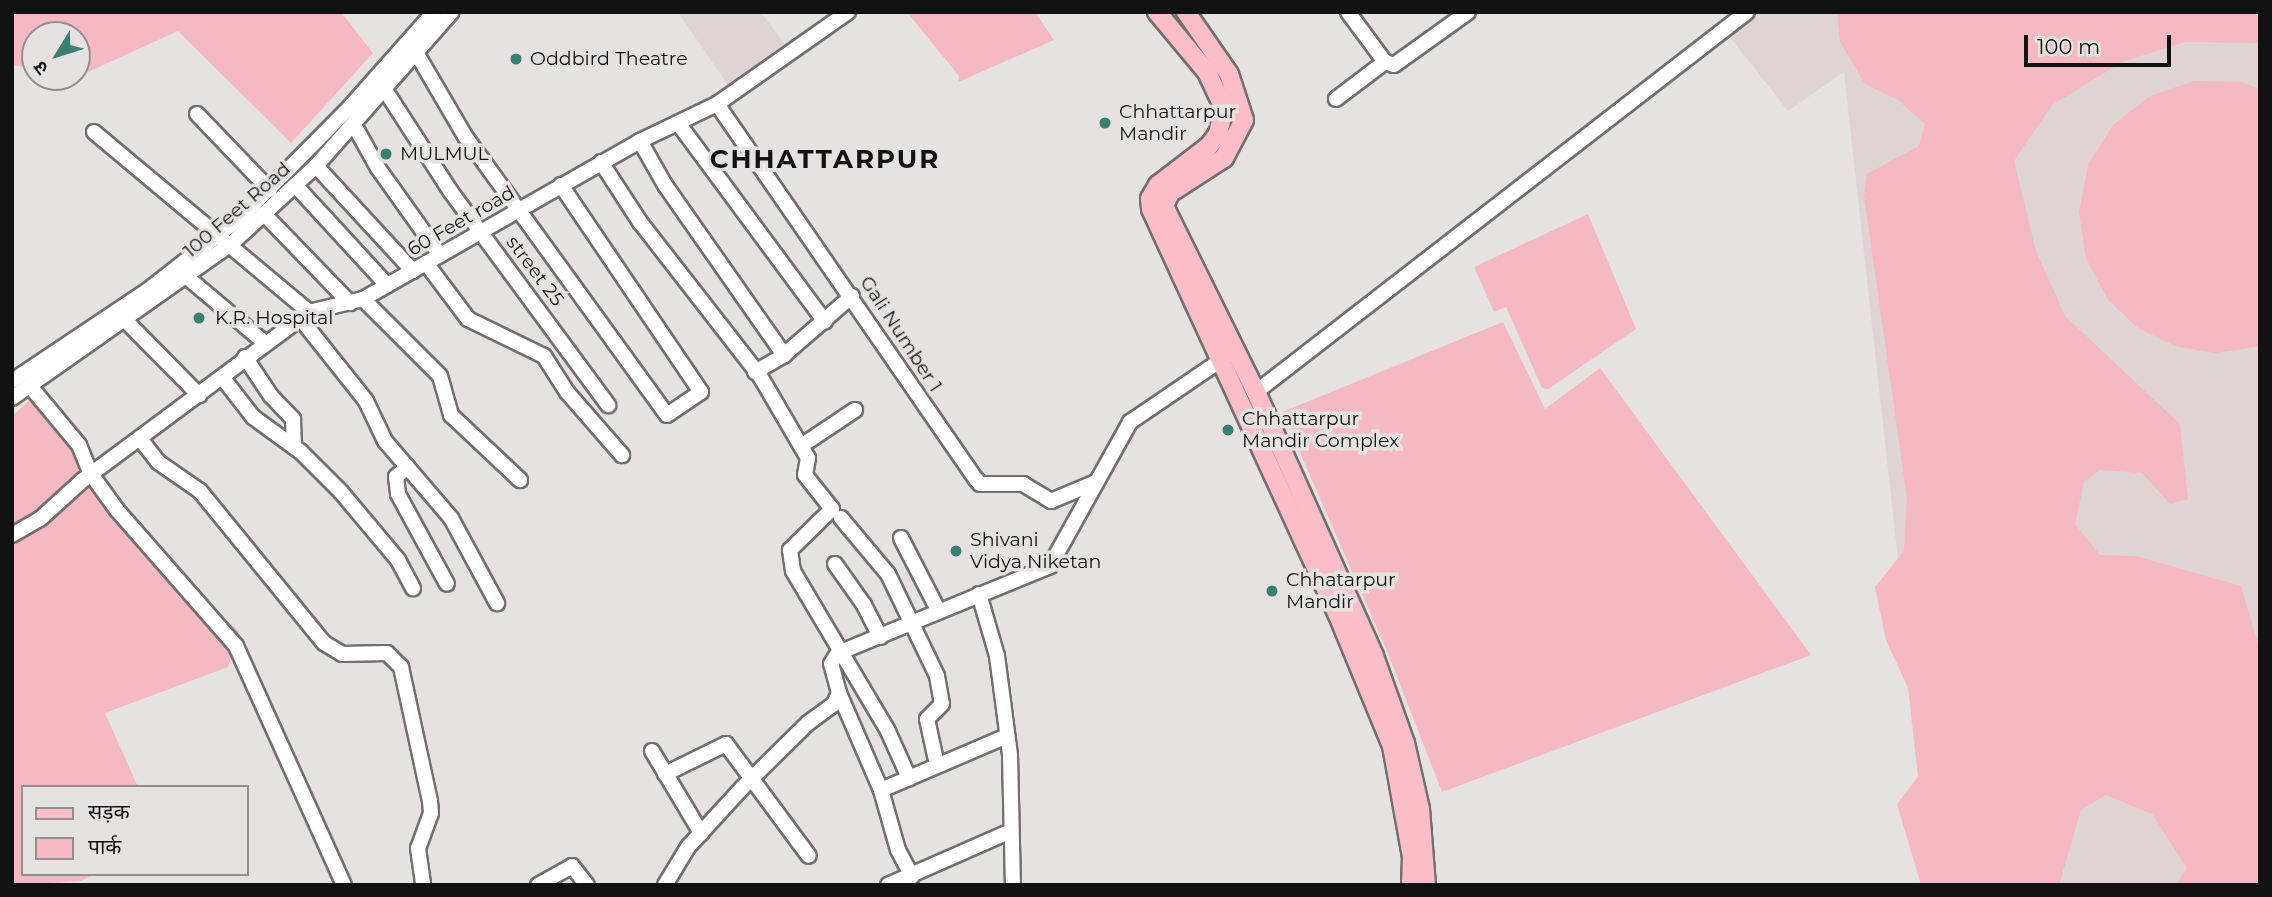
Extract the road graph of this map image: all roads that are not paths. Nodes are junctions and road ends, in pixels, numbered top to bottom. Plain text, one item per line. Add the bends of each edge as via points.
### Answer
1 (434, 12) edge
2 (452, 12) edge
3 (848, 12) edge
4 (1157, 12) edge
5 (1186, 12) edge
6 (1348, 12) edge
7 (1468, 12) edge
8 (1747, 12) edge
9 (417, 54) junction
10 (1385, 62) junction
11 (385, 90) junction
12 (1336, 99) dead end
13 (717, 104) junction
14 (197, 114) dead end
15 (678, 122) junction
16 (354, 125) junction
17 (94, 132) dead end
18 (640, 141) junction
19 (601, 162) junction
20 (316, 166) junction
21 (295, 185) junction
22 (561, 186) junction
23 (270, 190) junction
24 (520, 209) junction
25 (264, 214) junction
26 (483, 233) junction
27 (219, 235) junction
28 (230, 245) junction
29 (440, 255) junction
30 (419, 267) junction
31 (188, 278) junction
32 (387, 285) junction
33 (852, 296) junction
34 (356, 301) junction
35 (304, 315) junction
36 (127, 322) junction
37 (825, 322) junction
38 (265, 343) junction
39 (784, 355) junction
40 (1228, 355) junction
41 (245, 357) junction
42 (755, 372) junction
43 (222, 377) junction
44 (12, 381) edge
45 (30, 386) junction
46 (1256, 392) junction
47 (199, 395) junction
48 (12, 398) edge
49 (608, 405) dead end
50 (855, 410) dead end
51 (141, 440) junction
52 (801, 446) junction
53 (294, 447) junction
54 (622, 454) dead end
55 (407, 467) junction
56 (96, 472) junction
57 (520, 480) dead end
58 (1096, 482) junction
59 (841, 518) dead end
60 (12, 535) edge
61 (901, 538) dead end
62 (835, 564) dead end
63 (447, 584) dead end
64 (413, 588) dead end
65 (979, 594) junction
66 (498, 603) dead end
67 (939, 612) junction
68 (1345, 612) junction
69 (913, 624) junction
70 (880, 637) junction
71 (842, 651) junction
72 (839, 693) junction
73 (1007, 736) junction
74 (652, 751) dead end
75 (937, 765) junction
76 (665, 774) junction
77 (909, 778) junction
78 (751, 780) junction
79 (881, 790) junction
80 (1009, 832) junction
81 (701, 833) junction
82 (809, 856) dead end
83 (912, 876) junction
84 (344, 885) edge
85 (423, 885) edge
86 (538, 885) edge
87 (587, 885) edge
88 (666, 885) edge
89 (888, 885) edge
90 (1013, 885) edge
91 (1411, 885) edge
92 (1426, 885) edge

1 - 23 street, 100 Feet Road
2 - 9 street, 100 Feet Road
3 - 13 street, 60 Feet road
4 - 40 main road via 1207,72 1224,108 1218,134 1209,146 1158,185 1150,199 1172,260
5 - 40 main road via 1229,74 1244,120 1224,158 1170,193 1164,206
6 - 10 street
7 - 10 street via 1399,64
8 - 46 street
9 - 11 street, 100 Feet Road
9 - 24 street via 465,136
10 - 12 street
11 - 16 street, 100 Feet Road
11 - 26 street, street 25
13 - 15 street, 60 Feet road
13 - 33 street, Gali Number 1
14 - 23 street
15 - 18 street, 60 Feet road
15 - 37 street
16 - 20 street, 100 Feet Road
16 - 29 street via 378,168
17 - 27 street
18 - 19 street, 60 Feet road
18 - 39 street via 665,185
19 - 22 street, 60 Feet road
19 - 42 street via 640,222
20 - 21 street, 100 Feet Road
20 - 30 street
21 - 25 street, 100 Feet Road
21 - 32 street
22 - 24 street, 60 Feet road
22 - 24 street via 701,393 667,415
23 - 27 street, 100 Feet Road
24 - 26 street, 60 Feet road
25 - 28 street, 100 Feet Road
25 - 34 street
26 - 29 street, 60 Feet road
26 - 49 street, street 25
27 - 28 street
27 - 44 street, 100 Feet Road via 148,290
28 - 31 street, 100 Feet Road
28 - 35 street
29 - 30 street, 60 Feet road
30 - 32 street, 60 Feet road
30 - 54 street via 468,319 544,356 561,385
31 - 36 street, 100 Feet Road
31 - 38 street
32 - 34 street, 60 Feet road
33 - 37 street
33 - 58 street, Gali Number 1 via 981,484 1018,483 1051,501
34 - 35 street, 60 Feet road
34 - 57 street via 440,376 452,415
35 - 38 street, 60 Feet road
35 - 55 street via 361,394 385,441
36 - 45 street, 100 Feet Road
36 - 47 street
37 - 39 street
38 - 41 street, 60 Feet road
39 - 42 street
40 - 46 main road
40 - 58 street via 1138,414
40 - 68 main road
41 - 43 street, 60 Feet road
41 - 53 street via 293,419
42 - 52 street
43 - 47 street, 60 Feet road
43 - 53 street via 258,422
45 - 48 street, 100 Feet Road
45 - 56 street
46 - 68 main road
47 - 51 street, 60 Feet road
50 - 52 street
51 - 56 street, 60 Feet road
51 - 85 street via 158,462 200,491 324,643 342,654 387,653 401,667 431,813 418,848
52 - 71 street via 808,458 805,475 832,509 790,550 793,571
53 - 64 street via 370,525
55 - 63 street via 396,477 398,494
55 - 66 street via 451,518
56 - 60 street, 60 Feet road via 40,519
56 - 84 street via 156,558 219,621 248,665
58 - 65 street via 1055,562
59 - 69 street via 888,574
61 - 67 street
62 - 70 street
65 - 67 street
65 - 73 street via 997,656
67 - 69 street
68 - 91 main road via 1392,746 1409,831
68 - 92 main road via 1405,743 1420,809
69 - 70 street
69 - 75 street via 940,687 942,704 927,719
70 - 71 street
71 - 72 street via 831,664
71 - 77 street
72 - 78 street via 830,708 808,723
72 - 79 street
73 - 75 street
73 - 80 street
74 - 76 street
75 - 77 street
76 - 78 street via 726,744
76 - 81 street
77 - 79 street
78 - 81 street
78 - 82 street
79 - 83 street via 894,840
80 - 83 street
80 - 90 street
81 - 88 street
83 - 89 street
86 - 87 street via 572,866

